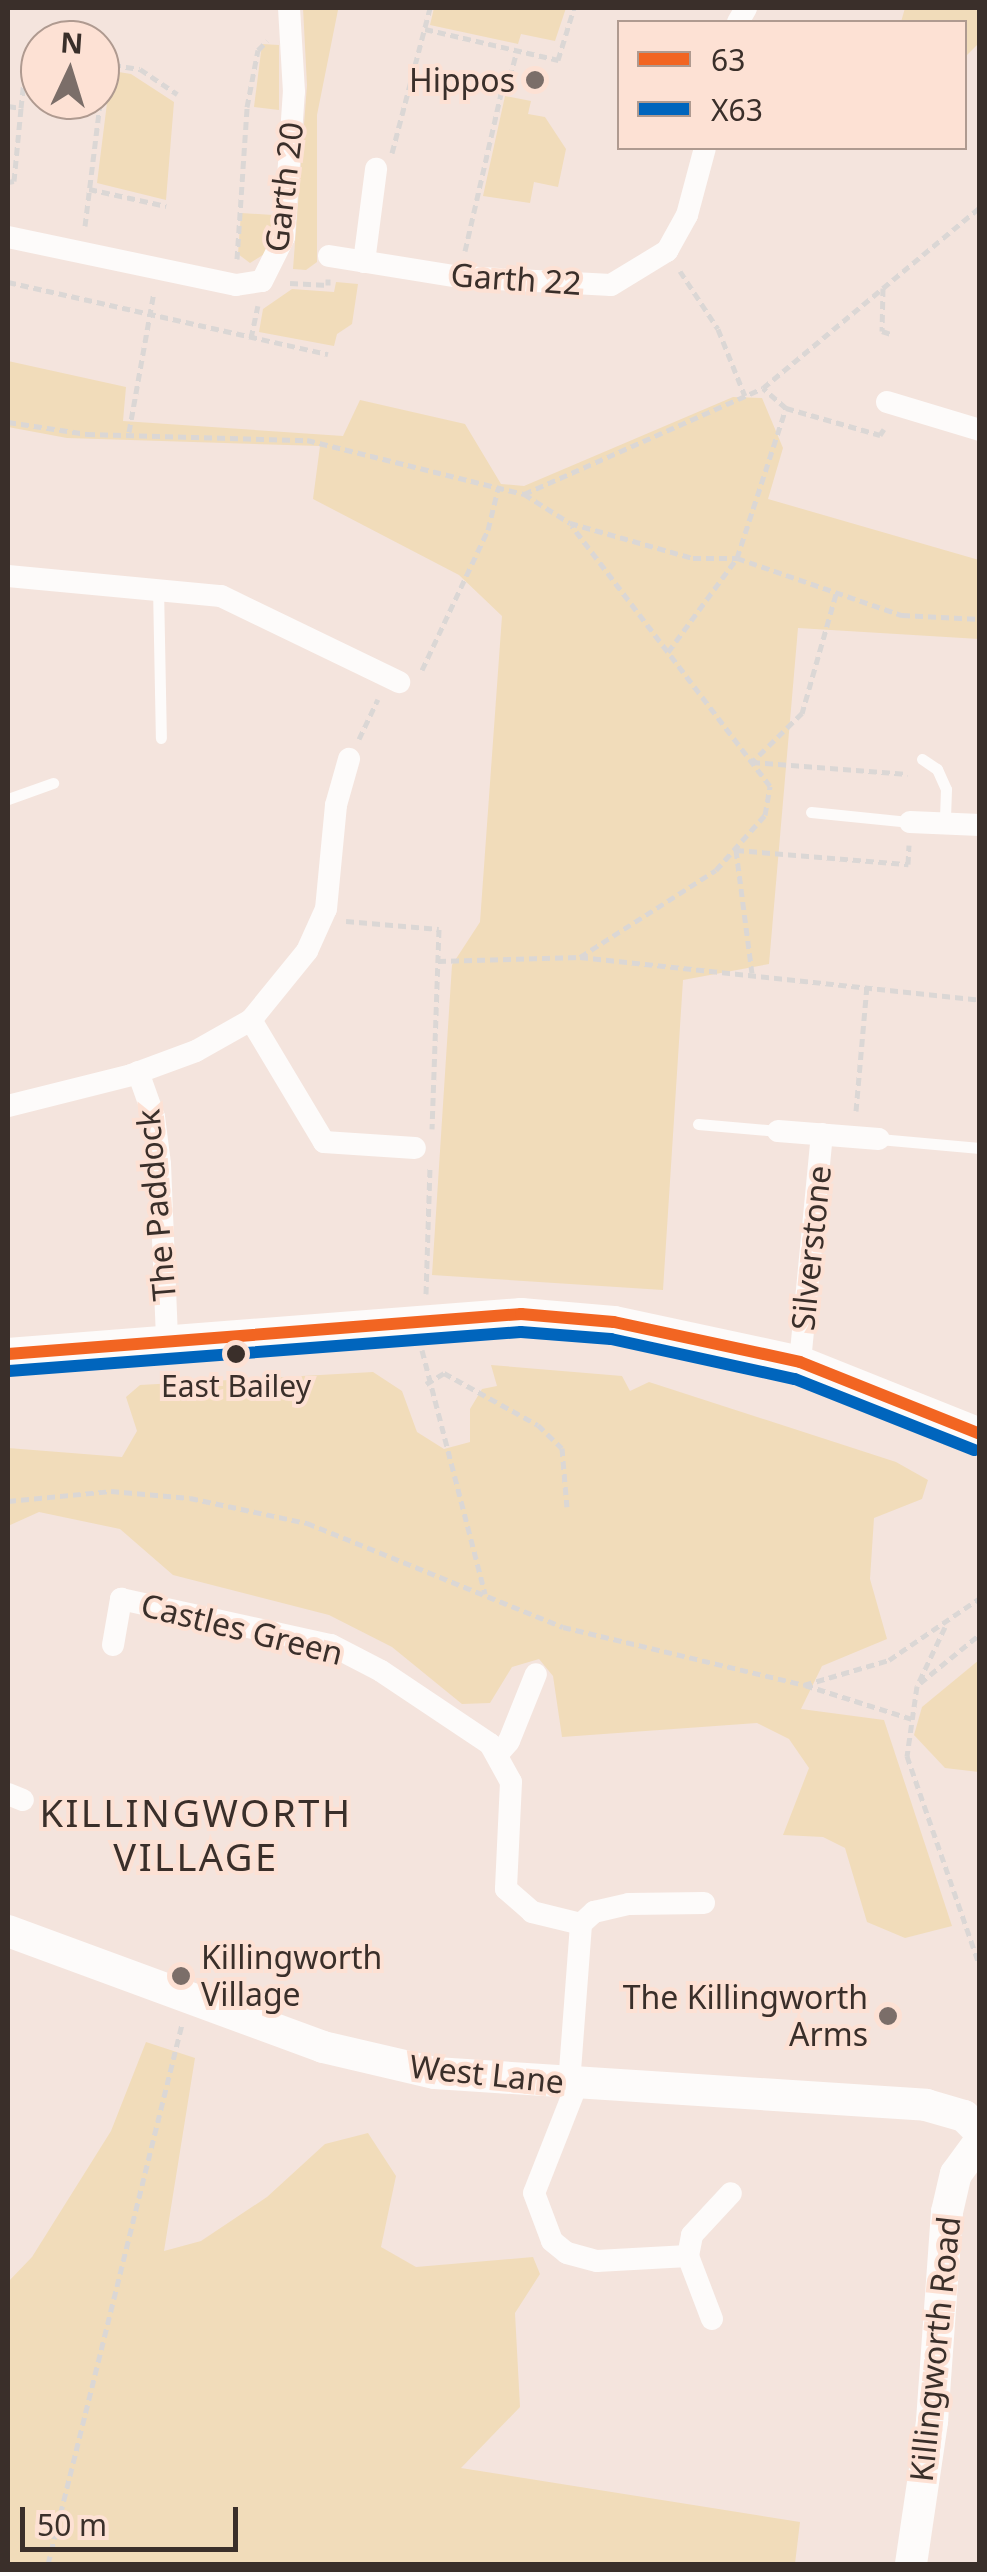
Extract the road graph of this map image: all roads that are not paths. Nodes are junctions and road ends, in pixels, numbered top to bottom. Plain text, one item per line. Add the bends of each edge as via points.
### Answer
1 (289, 8) edge
2 (703, 150) edge
3 (376, 168) road end
4 (8, 237) edge
5 (329, 256) road end
6 (364, 262) junction
7 (887, 402) dead end
8 (980, 430) edge
9 (8, 576) edge
10 (158, 586) junction
11 (394, 680) road end
12 (161, 738) dead end
13 (349, 759) road end
14 (922, 760) dead end
15 (53, 783) dead end
16 (8, 800) edge
17 (811, 812) dead end
18 (910, 822) joint
19 (945, 824) junction
20 (980, 825) edge
21 (251, 1020) junction
22 (138, 1072) junction
23 (8, 1106) edge
24 (698, 1124) dead end
25 (778, 1130) joint
26 (822, 1134) junction
27 (879, 1139) joint
28 (416, 1148) dead end
29 (980, 1148) edge
30 (167, 1340) junction
31 (8, 1354) edge
32 (800, 1362) junction
33 (980, 1434) edge
34 (113, 1645) dead end
35 (536, 1674) dead end
36 (497, 1755) junction
37 (704, 1903) dead end
38 (581, 1924) junction
39 (8, 1931) edge
40 (573, 2084) junction
41 (980, 2132) edge
42 (980, 2141) edge
43 (731, 2192) dead end
44 (688, 2256) junction
45 (712, 2319) dead end
46 (911, 2564) edge

1 - 4 street, Garth 20 via 294,92 284,237 262,281 236,285
2 - 6 street, Garth 22 via 687,215 668,252 611,285 460,277
3 - 6 street
5 - 6 street, Garth 22
7 - 8 street
9 - 10 street
10 - 11 street via 220,596
10 - 12 lane
13 - 21 street, The Paddock via 321,920 307,951
14 - 19 lane via 941,777
15 - 16 lane
17 - 18 lane
18 - 19 street
19 - 20 street
21 - 22 street, The Paddock via 196,1051
21 - 28 street via 324,1142
22 - 23 street, The Paddock
22 - 30 street, The Paddock via 154,1117
24 - 25 lane
25 - 26 street, Silverstone
26 - 27 street, Silverstone
26 - 32 street, Silverstone
27 - 29 lane
30 - 31 street
30 - 32 street via 520,1314 614,1322
32 - 33 street
34 - 36 street, Castles Green via 121,1599 332,1645 381,1670
35 - 36 street via 510,1741
36 - 38 street via 511,1782 506,1889 532,1912
37 - 38 street via 629,1904 594,1912
38 - 40 street
39 - 40 street, West Lane via 323,2047 435,2073
40 - 41 street, West Lane via 926,2105 964,2116
40 - 44 street via 534,2193 552,2241 597,2261
42 - 46 street, Killingworth Road via 956,2174 947,2212 932,2421
43 - 44 street via 692,2235
44 - 45 street

